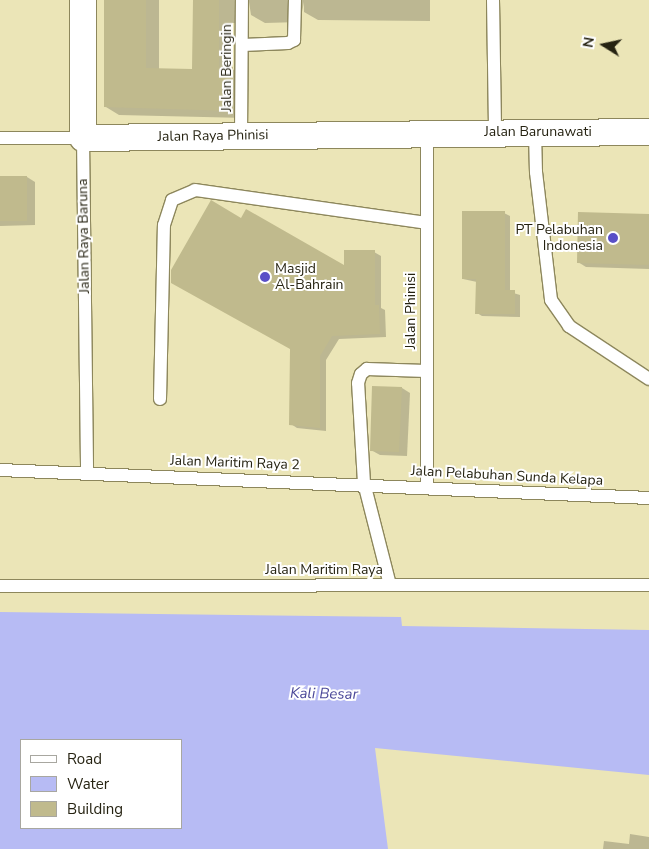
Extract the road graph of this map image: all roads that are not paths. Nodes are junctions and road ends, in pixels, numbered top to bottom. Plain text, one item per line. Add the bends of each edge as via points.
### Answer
1 (83, 0) edge
2 (242, 0) edge
3 (295, 0) edge
4 (493, 0) edge
5 (243, 45) junction
6 (495, 132) junction
7 (535, 132) junction
8 (649, 132) edge
9 (427, 135) junction
10 (241, 136) junction
11 (0, 138) edge
12 (83, 138) junction
13 (426, 223) junction
14 (426, 370) junction
15 (649, 380) edge
16 (160, 399) dead end
17 (0, 470) edge
18 (87, 472) junction
19 (364, 484) junction
20 (427, 488) junction
21 (649, 498) edge
22 (390, 584) junction
23 (649, 585) edge
24 (0, 586) edge

1 - 12 street, Jalan Raya Baruna
2 - 5 lane, Jalan Beringin
3 - 5 lane via 294,40
4 - 6 lane
5 - 10 lane, Jalan Beringin
6 - 7 street, Jalan Barunawati
6 - 9 street, Jalan Barunawati
7 - 8 street, Jalan Barunawati
7 - 15 lane via 536,172 551,300 570,326
9 - 10 street, Jalan Raya Phinisi
9 - 13 lane, Jalan Phinisi
10 - 12 street, Jalan Raya Phinisi
11 - 12 lane, Jalan Raya Phinisi
12 - 18 lane, Jalan Raya Baruna
13 - 14 lane, Jalan Phinisi
13 - 16 lane via 196,190 172,200 164,225
14 - 19 lane via 367,369 361,374 358,383
14 - 20 lane, Jalan Phinisi
17 - 18 lane, Jalan Maritim Raya 2
18 - 19 lane, Jalan Maritim Raya 2
19 - 20 lane, Jalan Pelabuhan Sunda Kelapa
19 - 22 lane
20 - 21 lane, Jalan Pelabuhan Sunda Kelapa
22 - 23 lane, Jalan Maritim Raya
22 - 24 lane, Jalan Maritim Raya

